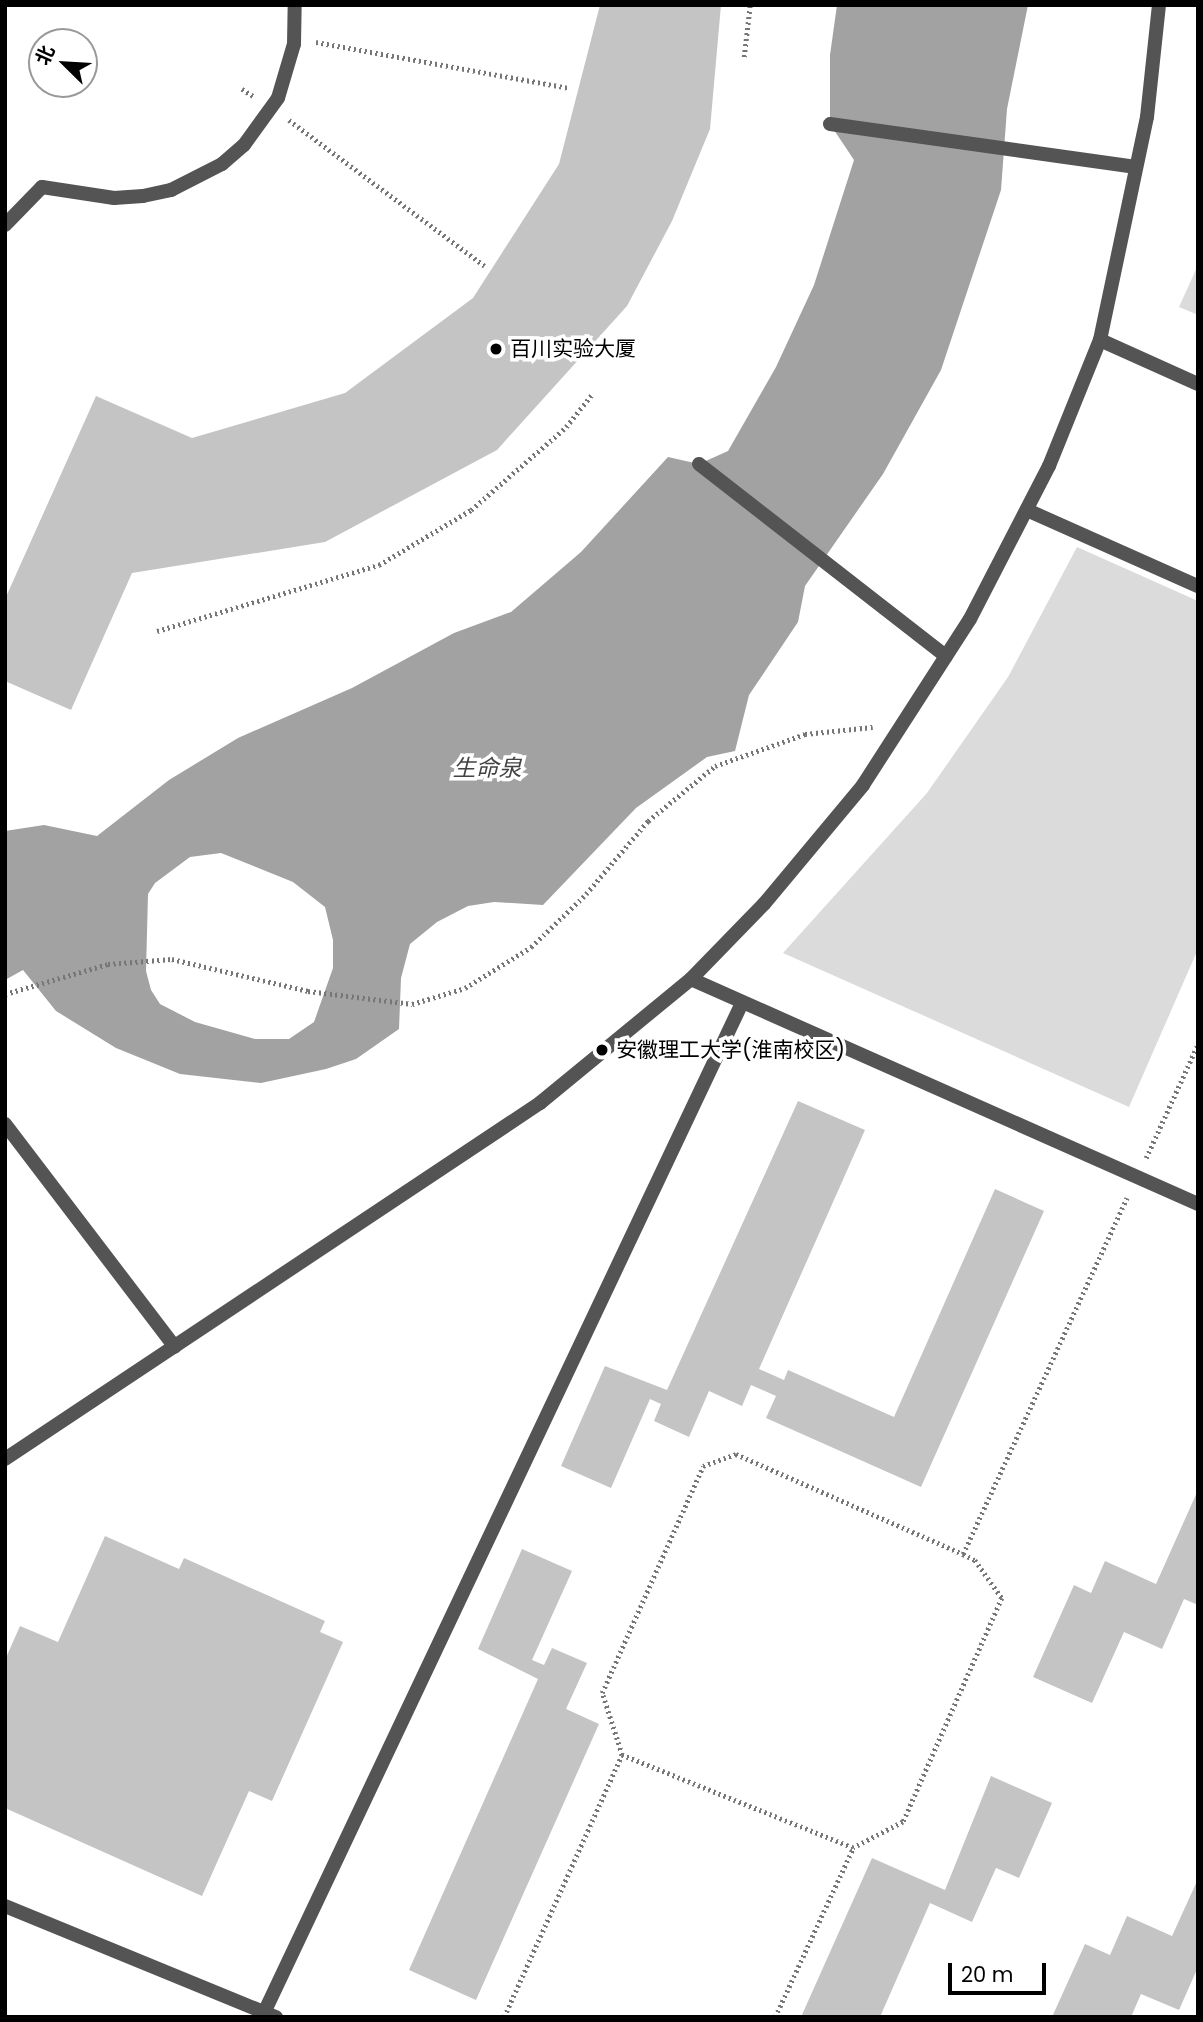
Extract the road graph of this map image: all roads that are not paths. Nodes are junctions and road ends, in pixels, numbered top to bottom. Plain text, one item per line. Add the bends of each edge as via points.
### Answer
1 (295, 5) edge
2 (1159, 5) edge
3 (830, 124) dead end
4 (1136, 167) junction
5 (5, 224) edge
6 (1100, 340) junction
7 (1198, 384) edge
8 (699, 464) dead end
9 (1027, 510) junction
10 (1198, 586) edge
11 (946, 656) junction
12 (691, 979) junction
13 (742, 1003) junction
14 (5, 1124) edge
15 (1198, 1204) edge
16 (175, 1347) junction
17 (5, 1459) edge
18 (5, 1906) edge
19 (267, 2015) edge

1 - 5 street via 295,38 288,70 272,107 244,145 197,178 143,196 114,198 42,187
2 - 4 street via 1147,117
3 - 4 street
4 - 6 street
6 - 7 street
6 - 9 street
8 - 11 street
9 - 10 street
9 - 11 street
11 - 12 street via 863,785 764,904
12 - 13 street
12 - 16 street via 540,1103
13 - 15 street
13 - 19 street
14 - 16 street
16 - 17 street
18 - 19 street

